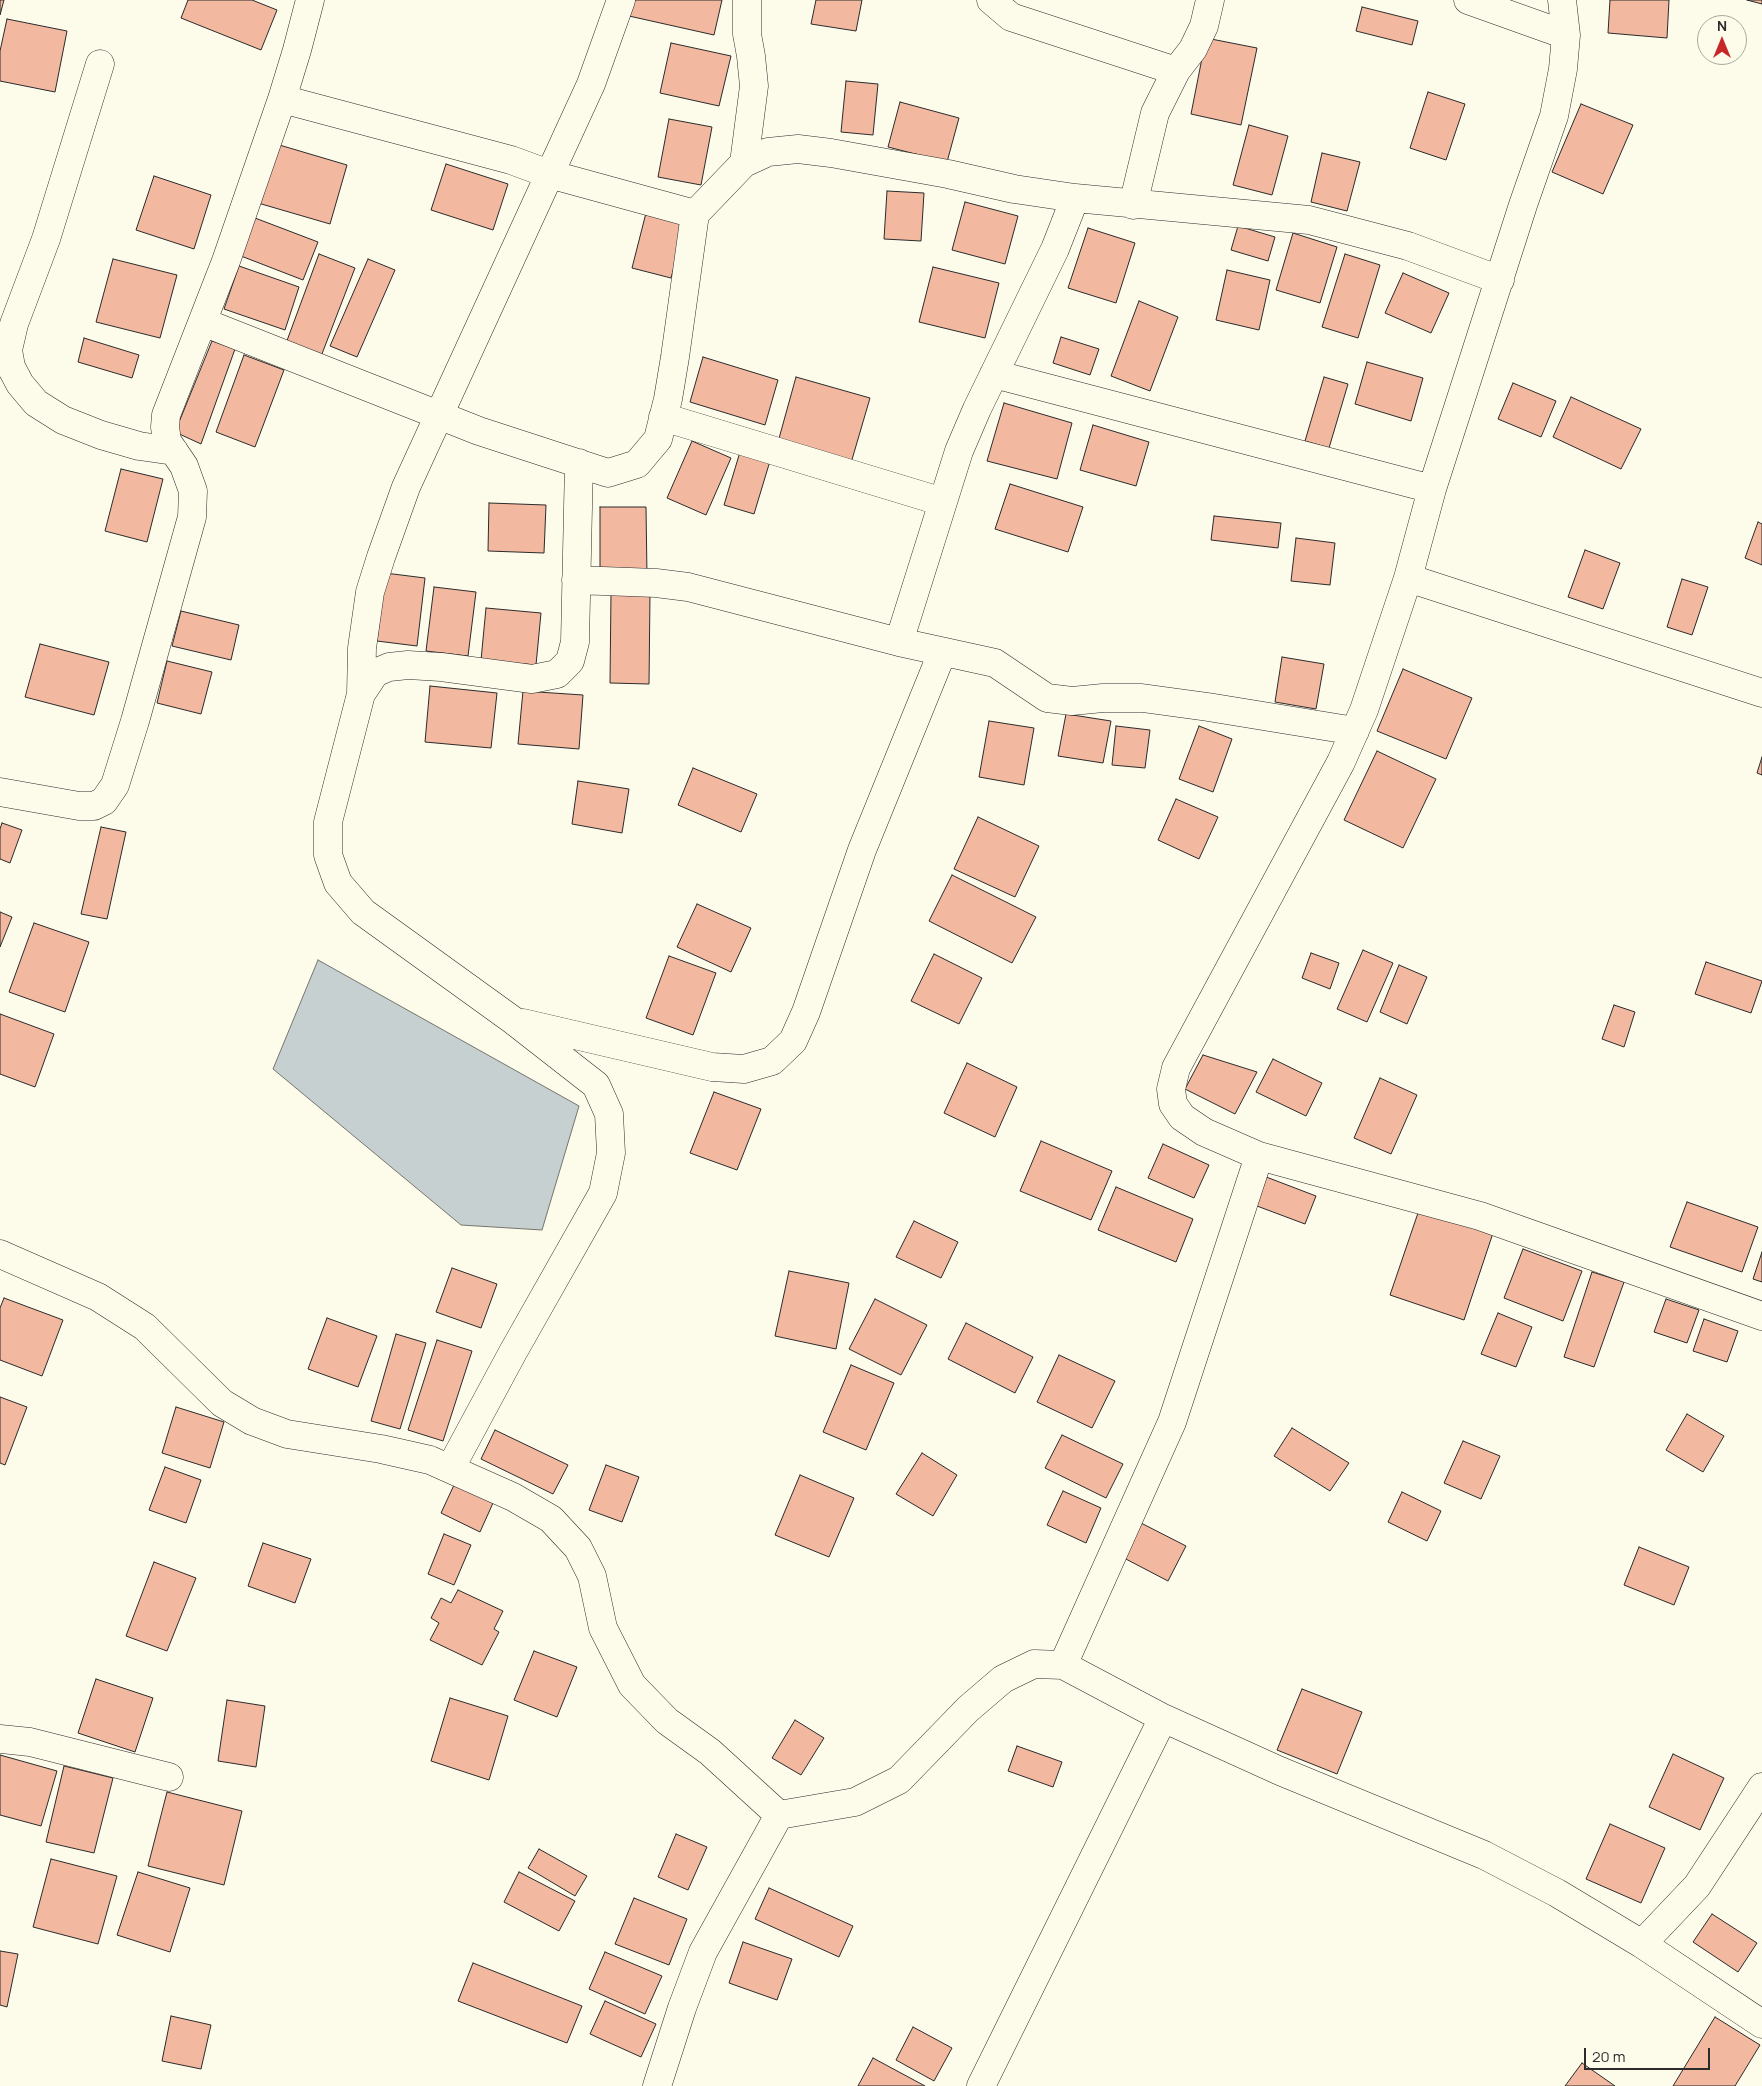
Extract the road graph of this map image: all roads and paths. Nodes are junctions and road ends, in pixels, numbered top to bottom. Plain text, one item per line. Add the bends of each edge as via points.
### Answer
1 (310, 0) edge
2 (621, 0) edge
3 (746, 0) edge
4 (991, 0) edge
5 (1210, 0) edge
6 (1468, 0) edge
7 (1562, 0) edge
8 (1566, 35) junction
9 (100, 64) dead end
10 (1176, 71) junction
11 (282, 99) junction
12 (744, 163) junction
13 (549, 174) junction
14 (1075, 198) junction
15 (1133, 204) junction
16 (695, 214) junction
17 (1500, 280) junction
18 (203, 322) junction
19 (994, 374) junction
20 (439, 415) junction
21 (664, 417) junction
22 (174, 451) junction
23 (579, 463) junction
24 (1432, 489) junction
25 (943, 502) junction
26 (1408, 578) junction
27 (576, 580) junction
28 (899, 642) junction
29 (942, 653) junction
30 (1762, 693) edge
31 (361, 694) junction
32 (1355, 730) junction
33 (0, 792) edge
34 (514, 1021) junction
35 (1259, 1156) junction
36 (0, 1254) edge
37 (1762, 1316) edge
38 (450, 1469) junction
39 (1063, 1665) junction
40 (1163, 1718) junction
41 (0, 1739) edge
42 (170, 1777) dead end
43 (1762, 1787) edge
44 (779, 1815) junction
45 (1642, 1944) junction
46 (1762, 2024) edge
47 (657, 2086) edge
48 (981, 2086) edge

1 - 11 street
2 - 13 street via 591,84
3 - 12 street via 754,86
4 - 10 street via 1011,17
5 - 10 street via 1204,26 1193,49
6 - 8 street
7 - 8 street
8 - 17 street via 1554,116
9 - 22 street via 46,239 14,324 8,350 11,366 20,384 36,403 63,420 140,446
10 - 15 street via 1155,113
11 - 13 street via 511,160
11 - 18 street
12 - 14 street via 768,152 798,149
12 - 16 street
13 - 16 street
13 - 20 street
14 - 15 street
14 - 19 street via 1055,249
15 - 17 street via 1309,220 1408,246
16 - 21 street
17 - 24 street
18 - 20 street
18 - 22 street via 166,415 167,441
19 - 24 street
19 - 25 street via 959,451
20 - 23 street
20 - 31 street via 406,487 370,592 362,648
21 - 23 street via 658,439 637,464 608,473
21 - 25 street
22 - 33 street via 184,466 193,491 192,517 115,785 104,801 94,806
23 - 27 street
24 - 26 street
25 - 28 street
26 - 30 street
26 - 32 street
27 - 28 street via 656,582 688,588
27 - 31 street via 575,642 570,661 557,674 532,679 408,665 389,667 375,673
28 - 29 street
29 - 32 street via 995,663 1047,698 1072,701 1142,698
29 - 34 street via 862,850 806,1012 792,1040 772,1061 744,1069 712,1067
31 - 34 street via 328,822 328,855 338,883 363,912
32 - 35 street via 1341,762 1176,1068 1171,1089 1173,1104 1182,1117 1204,1132
34 - 38 street via 596,1085 609,1114 611,1153 603,1193
35 - 37 street via 1480,1216
35 - 39 street via 1172,1422
36 - 38 street via 98,1297 145,1327 222,1403 252,1421 287,1434 381,1449 430,1460
38 - 44 street via 513,1497 551,1520 578,1548 592,1576 603,1628 632,1685 667,1721 710,1752
39 - 40 street
39 - 44 street via 1034,1664 1003,1679 968,1709 899,1780 855,1802
40 - 45 street via 1280,1771 1484,1855 1557,1893
40 - 48 street
41 - 42 street via 30,1742
43 - 45 street via 1697,1886
44 - 47 street via 703,1952
45 - 46 street

